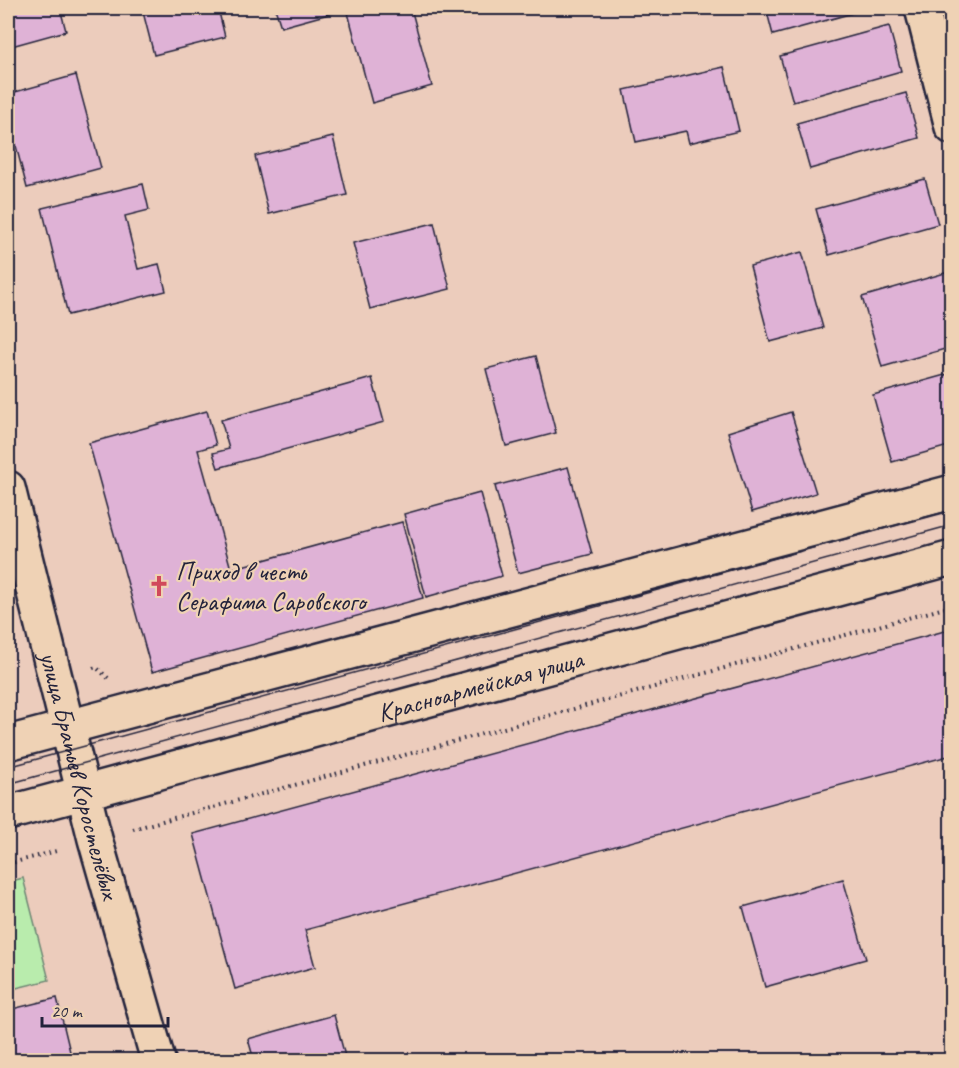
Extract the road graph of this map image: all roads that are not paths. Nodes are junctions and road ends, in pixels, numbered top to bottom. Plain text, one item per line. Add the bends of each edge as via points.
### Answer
1 (922, 8) edge
2 (951, 127) edge
3 (8, 488) edge
4 (951, 492) edge
5 (951, 558) edge
6 (67, 728) junction
7 (8, 743) edge
8 (84, 792) junction
9 (8, 813) edge
10 (158, 1060) edge

1 - 2 main road
3 - 6 main road, улица Братьев Коростелёвых
4 - 6 main road
5 - 8 main road, Красноармейская улица
6 - 7 main road
6 - 8 main road, улица Братьев Коростелёвых
8 - 9 main road, Красноармейская улица
8 - 10 main road, улица Братьев Коростелёвых

